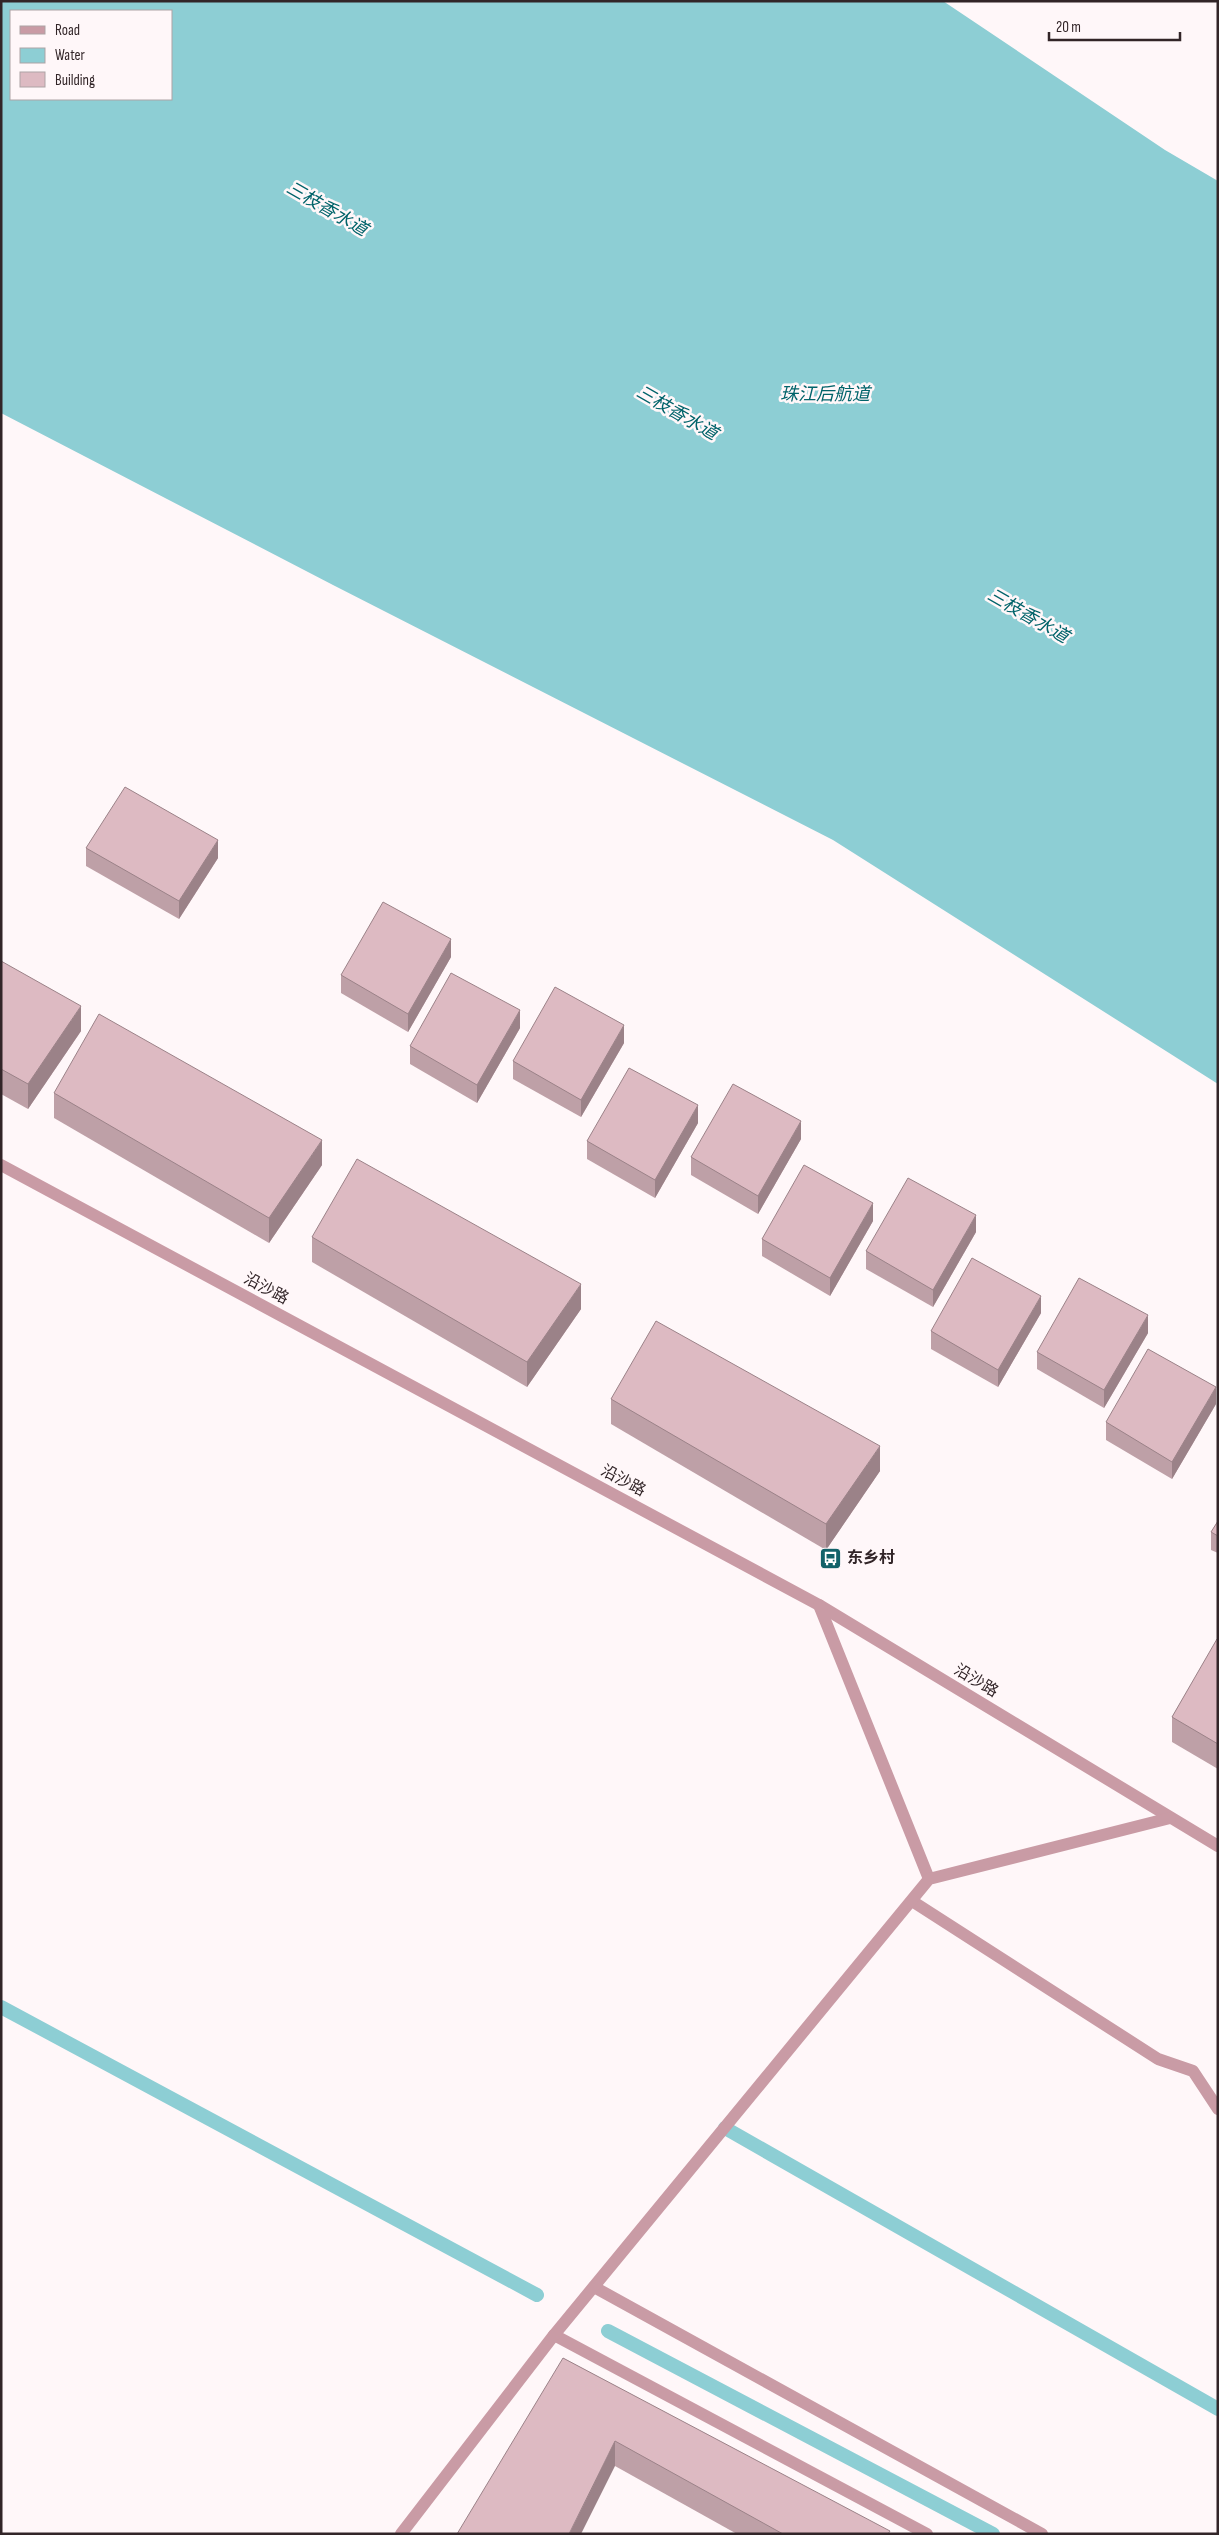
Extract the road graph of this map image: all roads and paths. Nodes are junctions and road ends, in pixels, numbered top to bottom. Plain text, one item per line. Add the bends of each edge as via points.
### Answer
1 (1, 1165) edge
2 (819, 1605) junction
3 (1170, 1818) junction
4 (1218, 1846) edge
5 (929, 1879) junction
6 (912, 1901) junction
7 (1218, 2109) edge
8 (594, 2287) junction
9 (554, 2336) junction
10 (401, 2534) edge
11 (927, 2534) edge
12 (1042, 2534) edge

1 - 2 street, 沿沙路
2 - 3 street, 沿沙路
2 - 5 street
3 - 4 street, 沿沙路
3 - 5 street
5 - 6 street
6 - 7 street via 1158,2059 1193,2071
6 - 8 street
8 - 9 street
8 - 12 street
9 - 10 street
9 - 11 street

